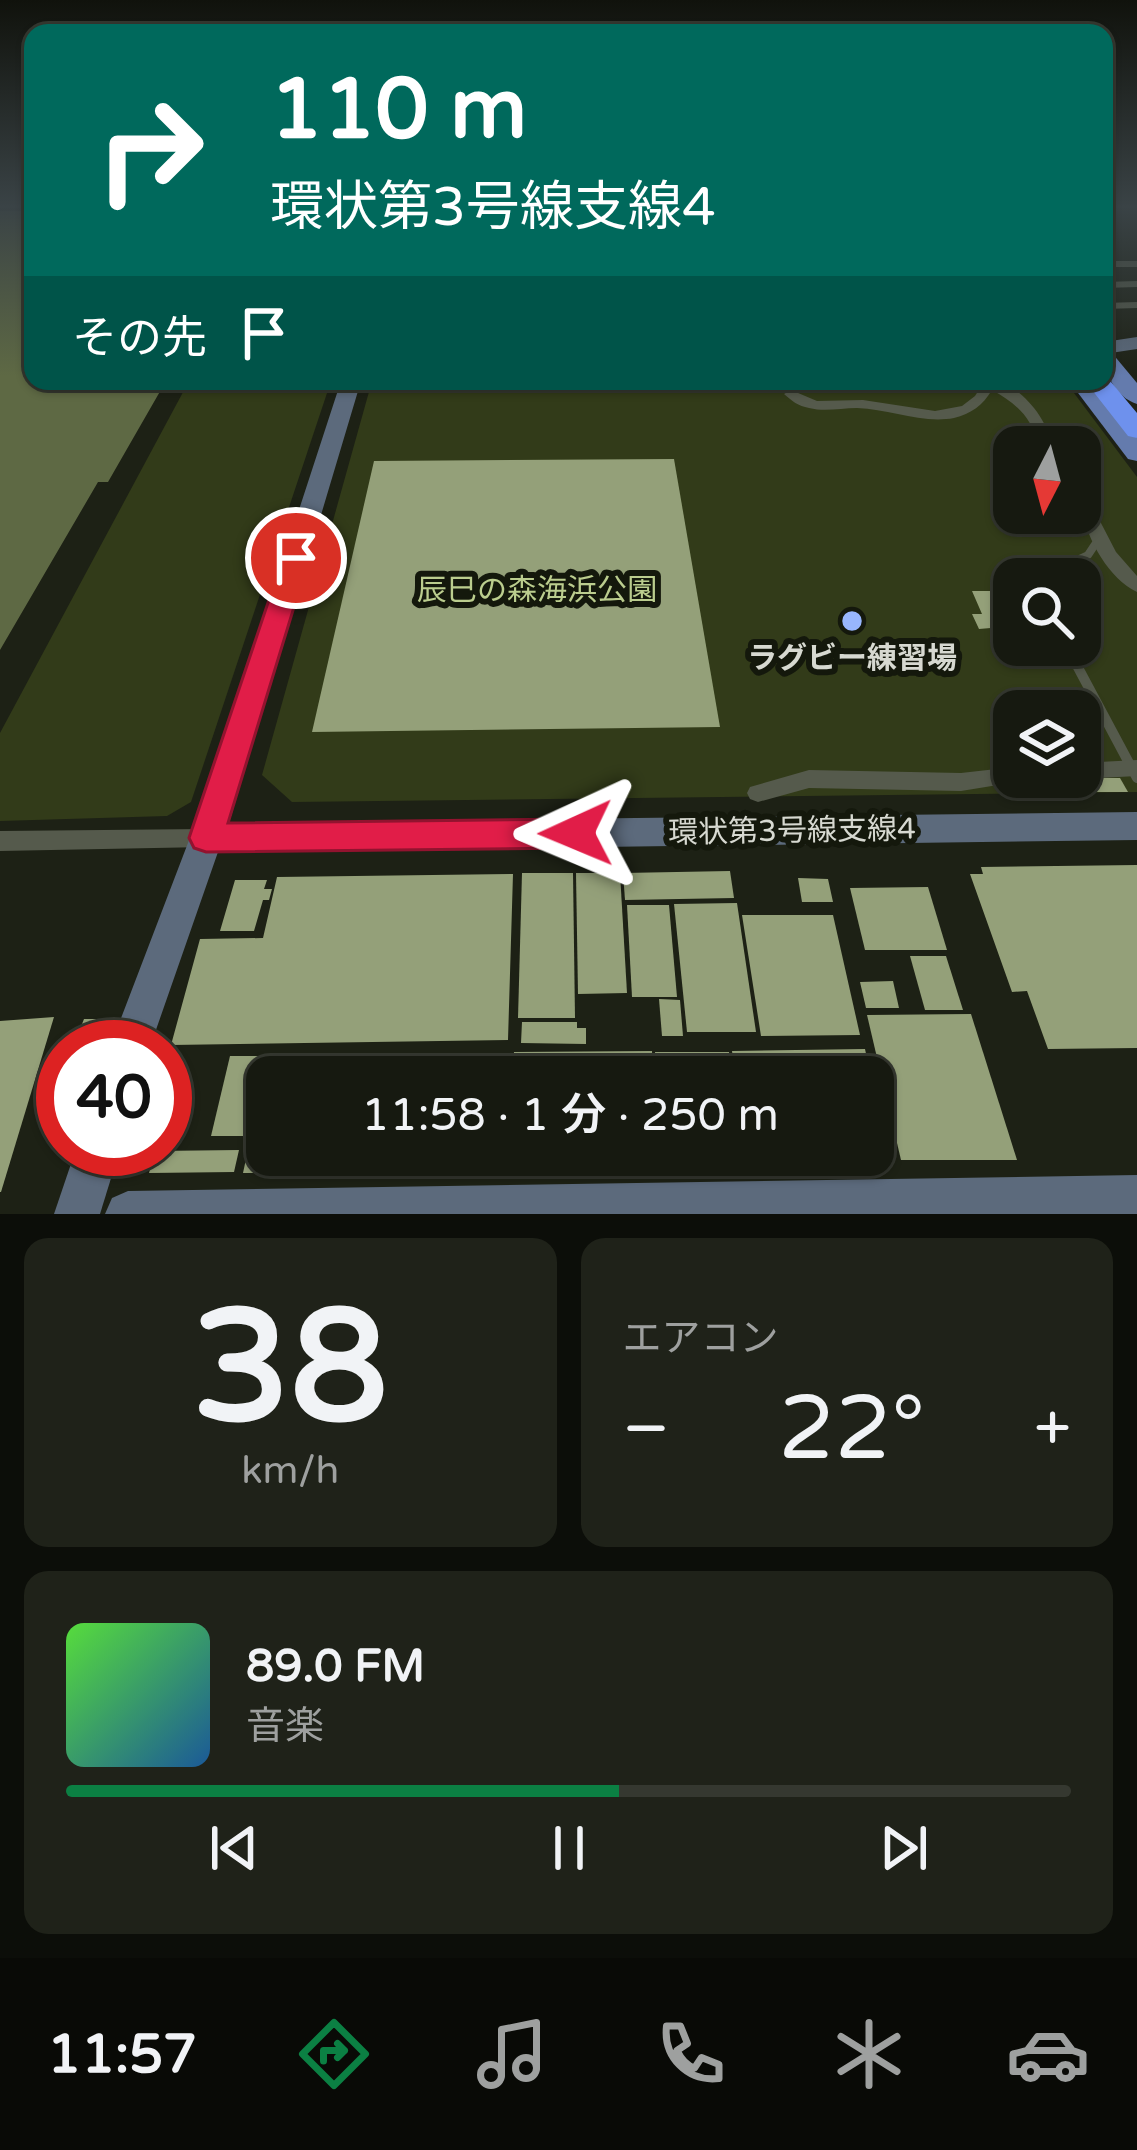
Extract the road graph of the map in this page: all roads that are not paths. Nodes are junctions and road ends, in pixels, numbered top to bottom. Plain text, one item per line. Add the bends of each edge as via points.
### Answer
1 (1113, 372) edge
2 (1113, 374) edge
3 (348, 390) edge
4 (983, 390) edge
5 (1002, 390) edge
6 (1087, 390) edge
7 (1107, 390) edge
8 (791, 394) dead end
9 (1137, 397) edge
10 (1137, 406) edge
11 (1038, 426) edge
12 (1137, 427) edge
13 (1137, 454) edge
14 (1097, 534) edge
15 (1098, 540) junction
16 (1082, 558) edge
17 (1137, 586) edge
18 (1078, 666) edge
19 (1101, 771) edge
20 (1136, 772) edge
21 (993, 778) edge
22 (758, 793) dead end
23 (1137, 826) edge
24 (206, 838) junction
25 (0, 841) edge
26 (157, 981) junction
27 (141, 1020) edge
28 (149, 1020) edge
29 (89, 1176) edge
30 (106, 1176) edge
31 (1137, 1197) edge
32 (77, 1214) edge
33 (94, 1214) edge
34 (128, 1214) edge

1 - 9 main road
2 - 10 highway
3 - 24 street
4 - 8 street via 974,405 942,416 864,404 818,407
5 - 11 street
6 - 13 main road
7 - 12 highway
14 - 15 street
15 - 16 lane
15 - 17 street
18 - 20 lane
19 - 20 street
21 - 22 street via 809,779
23 - 24 street, 環状第3号線支線4
24 - 25 street
24 - 26 street
26 - 27 street
26 - 28 street
29 - 32 street
30 - 33 street
31 - 34 street

